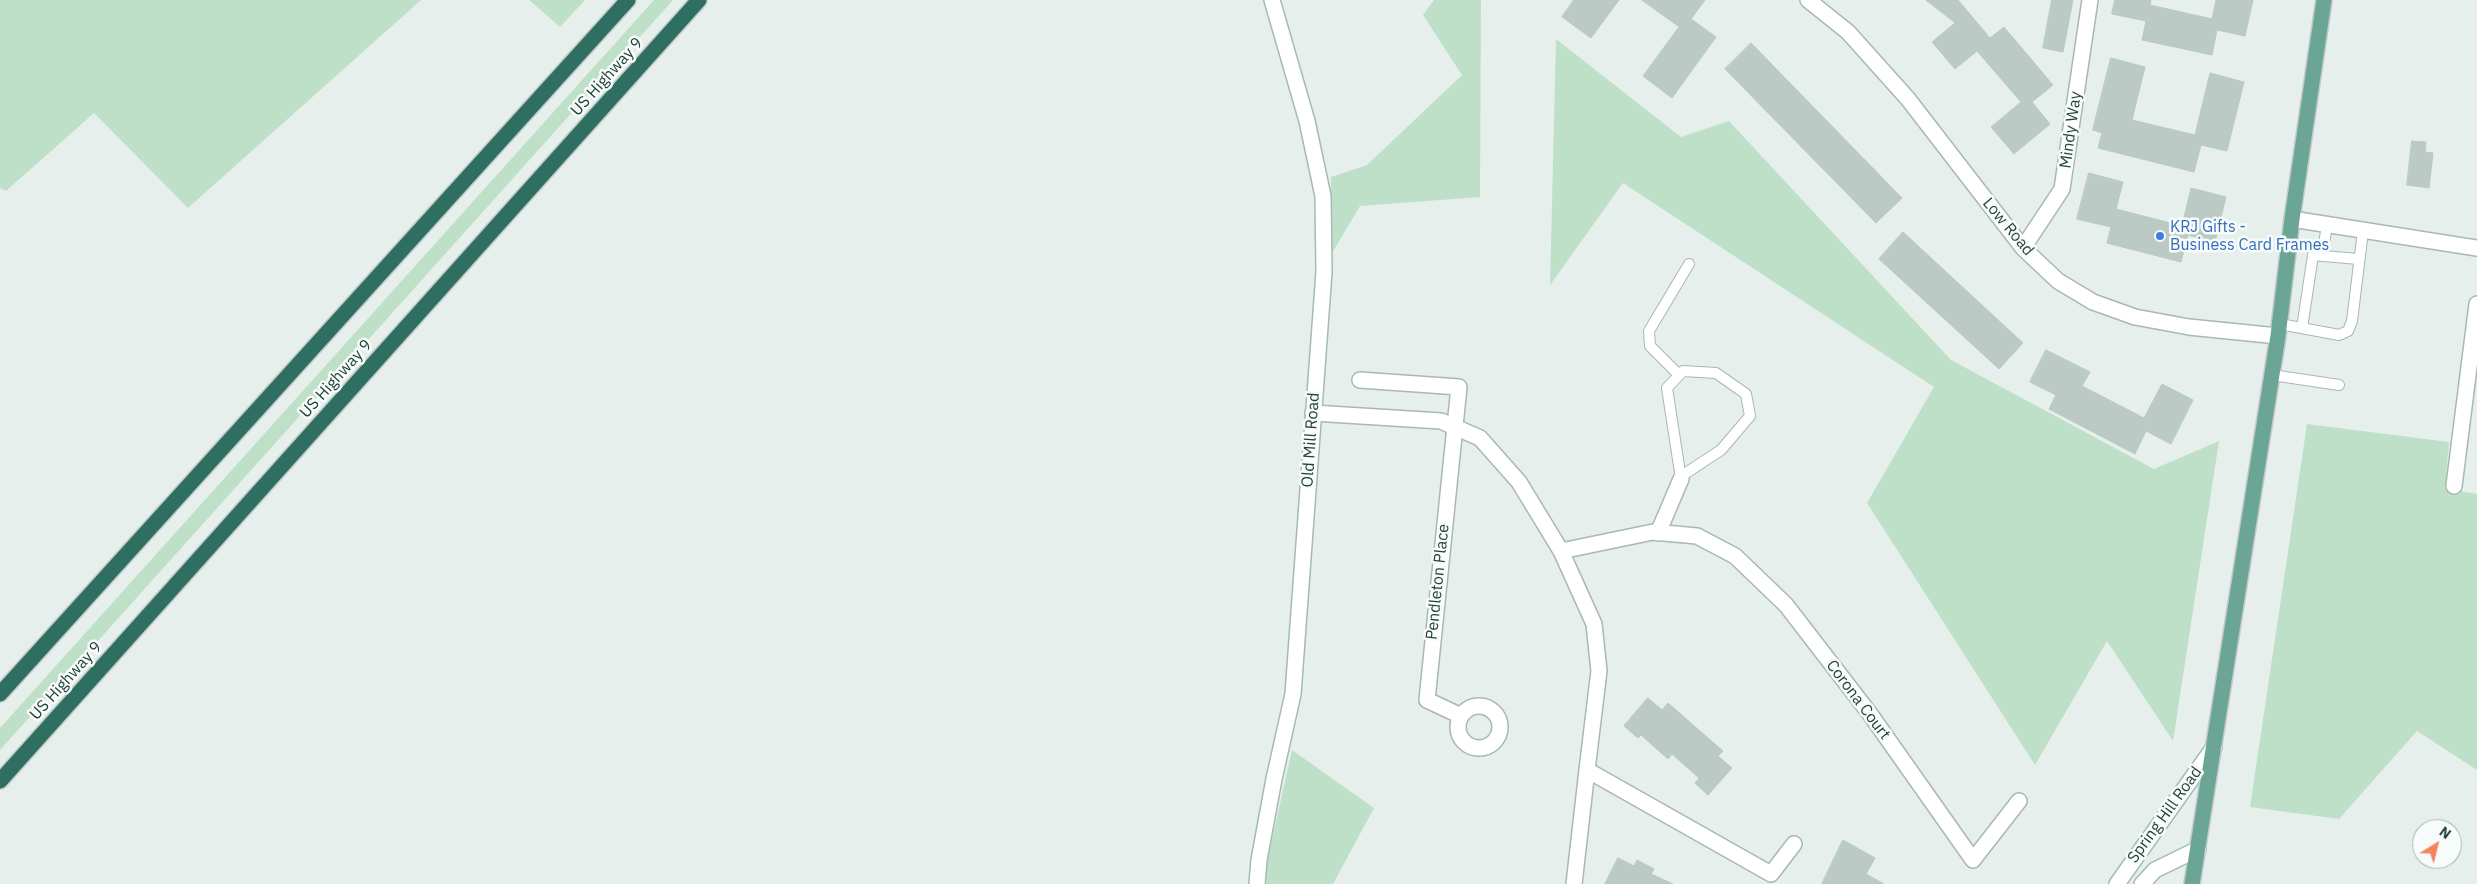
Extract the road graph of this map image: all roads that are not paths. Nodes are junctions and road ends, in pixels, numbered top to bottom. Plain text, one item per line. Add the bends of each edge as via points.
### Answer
1 (628, 0) edge
2 (699, 0) edge
3 (1272, 0) edge
4 (1808, 0) edge
5 (2090, 0) edge
6 (2324, 0) edge
7 (2292, 218) junction
8 (2327, 225) junction
9 (2363, 231) junction
10 (2023, 248) junction
11 (2477, 248) edge
12 (2322, 256) junction
13 (2358, 259) junction
14 (1688, 264) dead end
15 (2477, 304) edge
16 (2302, 328) junction
17 (2279, 330) junction
18 (1680, 375) junction
19 (2272, 375) junction
20 (1360, 380) dead end
21 (2339, 385) dead end
22 (1313, 412) junction
23 (1455, 427) junction
24 (1682, 478) junction
25 (2454, 486) dead end
26 (1658, 533) junction
27 (1561, 551) junction
28 (0, 694) edge
29 (1461, 716) dead end
30 (2214, 747) junction
31 (1587, 770) junction
32 (0, 781) edge
33 (2019, 801) dead end
34 (1794, 844) dead end
35 (2198, 849) junction
36 (1257, 884) edge
37 (1574, 884) edge
38 (2118, 884) edge
39 (2142, 884) edge
40 (2192, 884) edge

1 - 28 highway
2 - 32 highway, US Highway 9
3 - 22 street, Old Mill Road via 1307,121 1323,196 1324,272
4 - 10 street, Low Road via 1848,32 1908,100
5 - 10 street, Mindy Way via 2062,189
6 - 7 main road
7 - 8 street
7 - 17 main road
8 - 9 street
8 - 12 lane
9 - 11 street
9 - 13 lane
10 - 17 street, Low Road via 2058,281 2093,302 2135,318 2190,327
12 - 13 lane
12 - 16 lane via 2313,255
13 - 16 lane via 2352,321 2348,331 2339,335
14 - 18 lane via 1649,331 1650,346
15 - 25 street
16 - 17 lane
17 - 19 main road
18 - 24 lane via 1667,388
18 - 24 lane via 1683,371 1716,373 1746,394 1750,416 1721,450
19 - 21 lane
19 - 30 main road
20 - 23 street, Pendleton Place via 1459,387
22 - 23 street via 1441,421
22 - 36 street, Old Mill Road via 1293,694 1274,779
23 - 27 street via 1480,438 1519,482
23 - 29 street, Pendleton Place via 1427,700
24 - 26 street
26 - 27 street, Corona Court
26 - 33 street, Corona Court via 1697,536 1735,556 1786,605 1870,714 1973,860
27 - 31 street via 1594,624 1599,671
30 - 35 main road
30 - 38 street, Spring Hill Road
31 - 34 street via 1771,874
31 - 37 street
35 - 39 street, Spring Hill Road via 2155,870
35 - 40 main road

